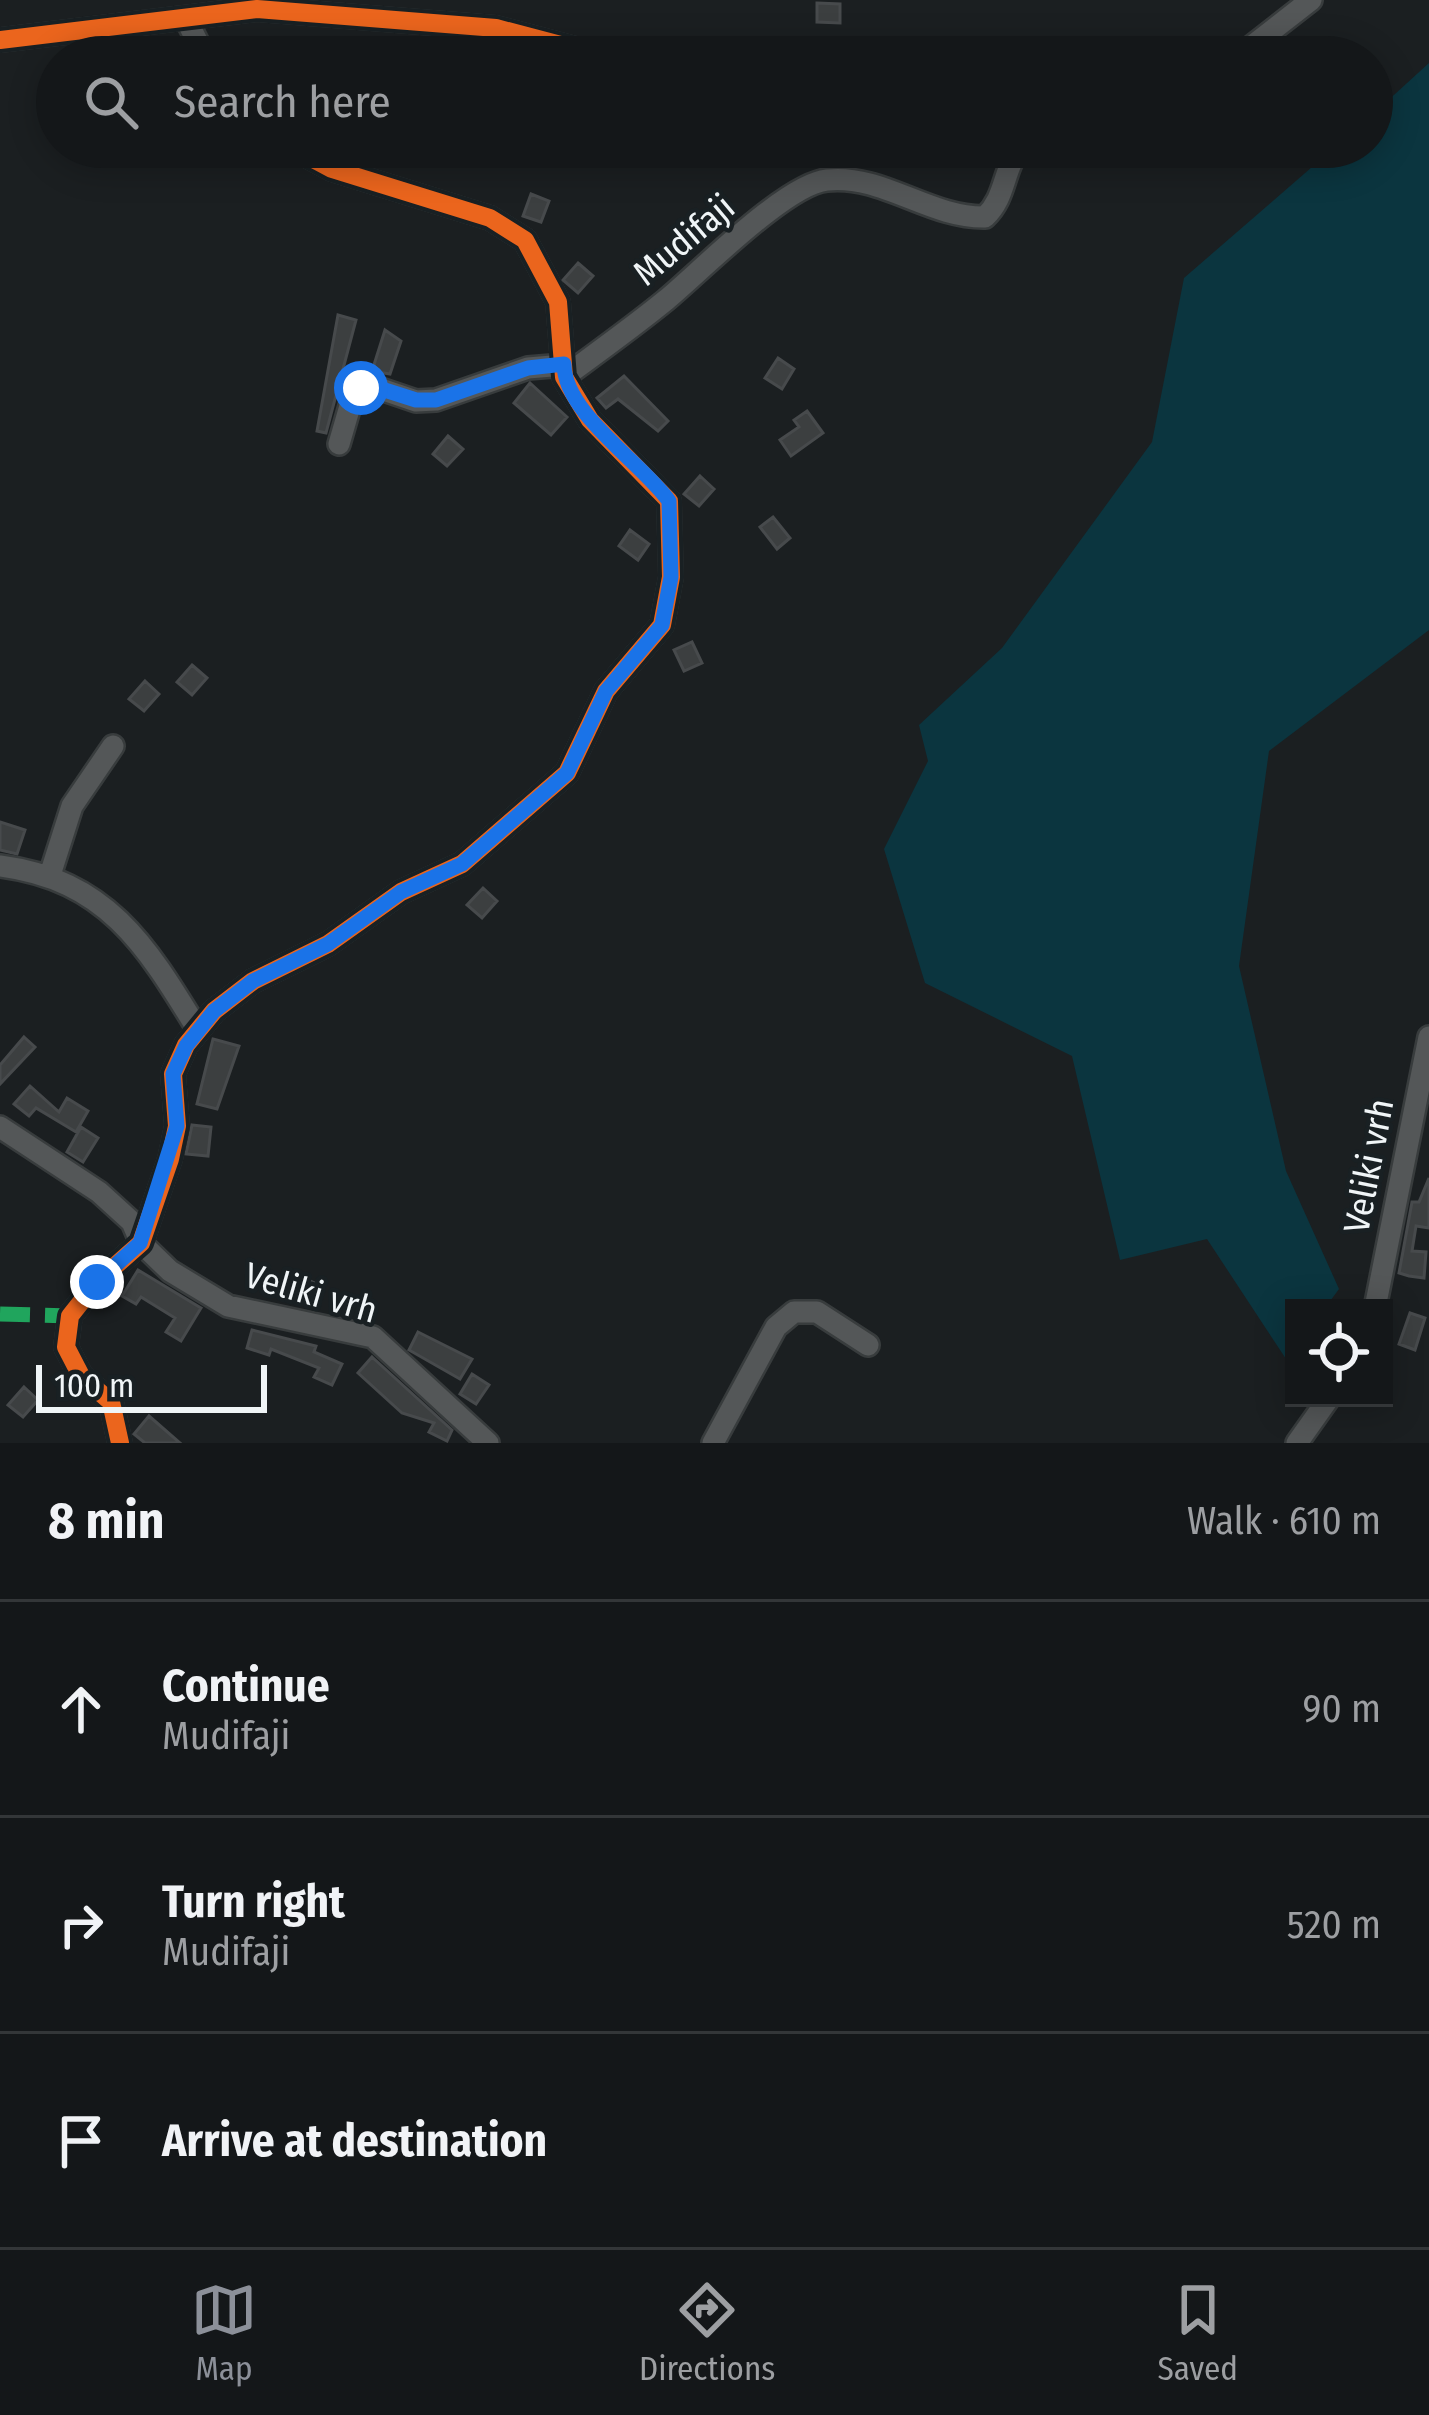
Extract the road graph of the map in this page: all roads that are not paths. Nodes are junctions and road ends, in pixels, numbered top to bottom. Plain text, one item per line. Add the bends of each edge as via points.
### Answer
1 (1312, 0) edge
2 (186, 19) junction
3 (194, 36) edge
4 (526, 36) edge
5 (1265, 36) edge
6 (0, 40) edge
7 (330, 168) edge
8 (1007, 168) edge
9 (564, 371) junction
10 (339, 444) dead end
11 (113, 746) dead end
12 (0, 866) edge
13 (50, 875) junction
14 (198, 1030) junction
15 (1429, 1037) edge
16 (0, 1127) edge
17 (140, 1243) junction
18 (1378, 1299) edge
19 (868, 1345) dead end
20 (1323, 1407) edge
21 (120, 1443) edge
22 (488, 1443) edge
23 (713, 1443) edge
24 (1297, 1443) edge

1 - 5 street
2 - 3 street
2 - 4 street via 257,9 373,14
2 - 6 street
7 - 9 street via 490,218 525,240 558,302
8 - 9 street, Mudifaji via 1000,202 985,217 959,217 861,180 821,180 773,208 663,303
9 - 10 street, Mudifaji via 528,368 436,400 369,385 350,406
9 - 14 street via 590,420 669,501 671,577 662,625 606,691 567,773 521,817 462,864 253,981
11 - 13 street via 71,806
12 - 13 street
13 - 14 street via 96,898 135,934
14 - 17 street via 173,1074 177,1126
15 - 18 street, Veliki vrh
16 - 17 street, Veliki vrh via 99,1192 132,1222
17 - 21 street via 70,1316 66,1347 111,1402
17 - 22 street, Veliki vrh via 228,1306 373,1337
19 - 23 street via 817,1312 794,1312 776,1327
20 - 24 street

